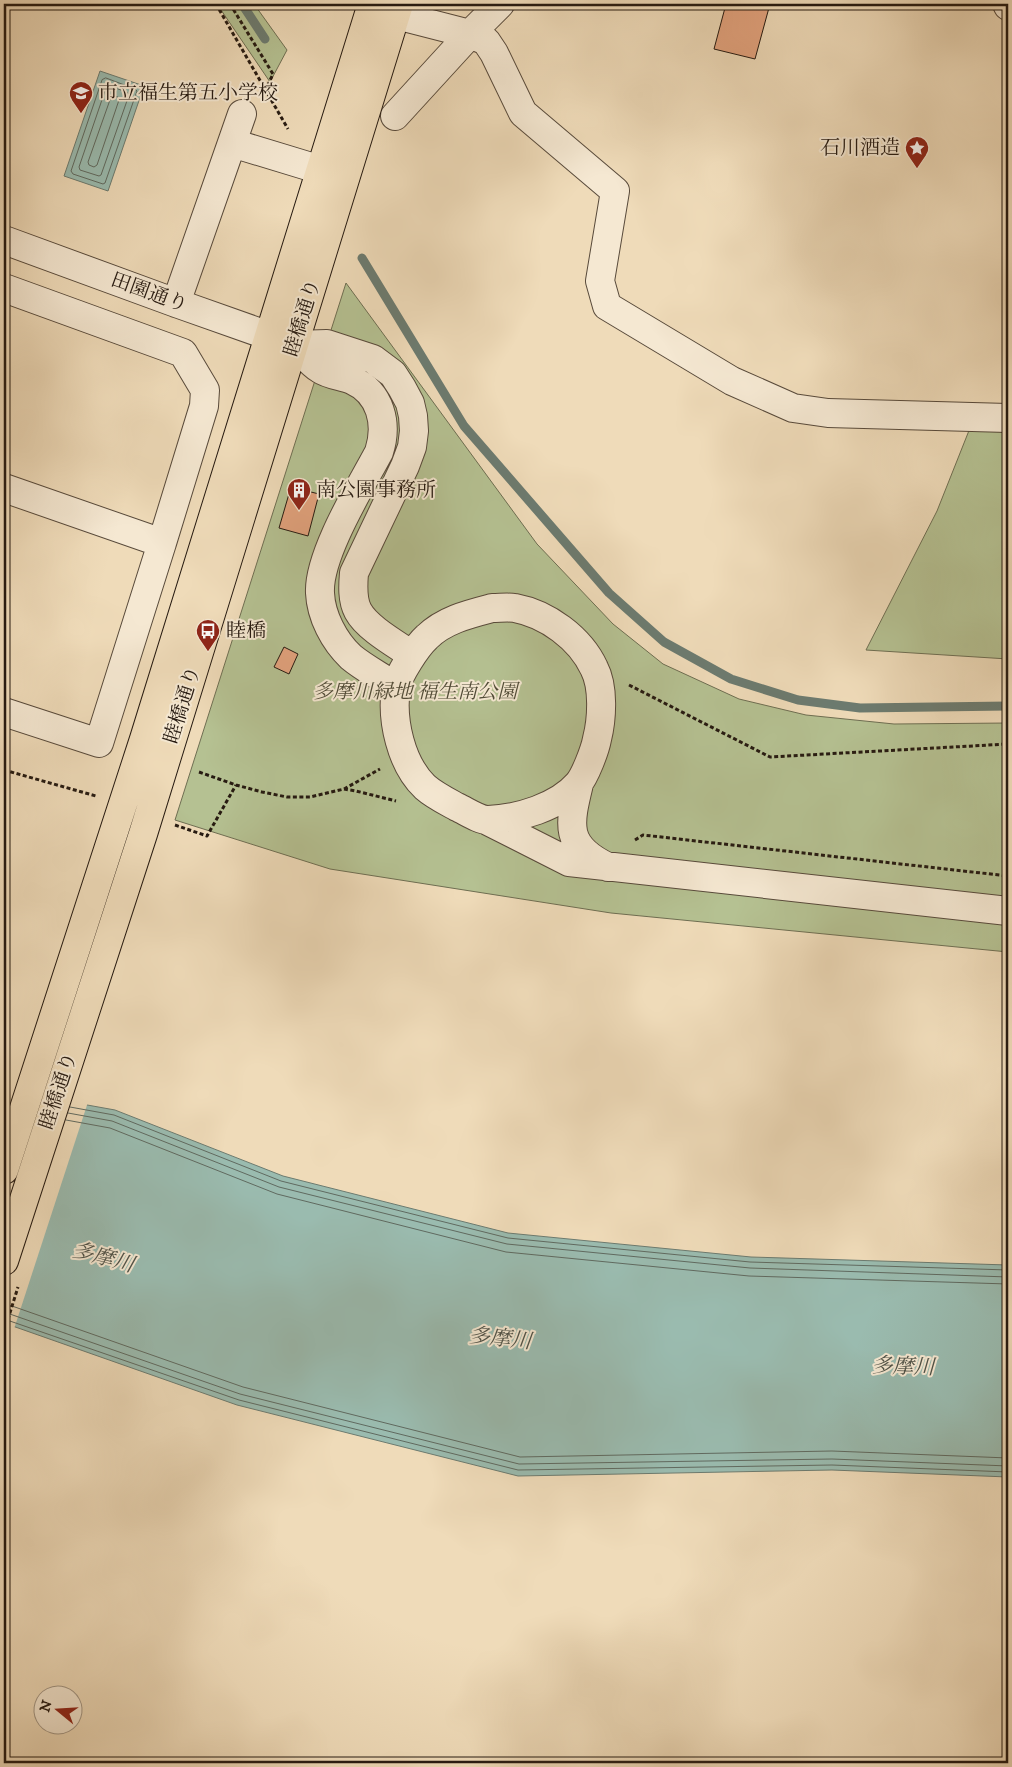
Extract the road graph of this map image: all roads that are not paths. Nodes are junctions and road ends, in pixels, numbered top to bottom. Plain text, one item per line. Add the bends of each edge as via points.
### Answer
1 (500, 4) edge
2 (389, 8) edge
3 (470, 34) junction
4 (242, 114) dead end
5 (395, 116) dead end
6 (232, 143) junction
7 (321, 170) junction
8 (4, 240) edge
9 (4, 288) edge
10 (176, 303) junction
11 (269, 336) junction
12 (295, 345) junction
13 (1008, 418) edge
14 (4, 488) edge
15 (162, 543) junction
16 (412, 656) junction
17 (396, 687) junction
18 (4, 712) edge
19 (579, 784) junction
20 (486, 820) junction
21 (610, 867) junction
22 (1008, 911) edge
23 (4, 1170) edge
24 (4, 1261) edge

1 - 3 street
2 - 3 street
2 - 7 main road, 睦橋通り
2 - 12 main road, 睦橋通り
3 - 5 street
3 - 13 street via 486,41 523,113 615,191 600,281 607,306 732,380 793,408 828,413
4 - 6 street
6 - 7 street
6 - 10 street
7 - 11 main road, 睦橋通り
8 - 10 street, 田園通り
9 - 15 street via 183,353 205,390 204,406
10 - 11 street, 田園通り
11 - 12 street, 田園通り
11 - 23 main road, 睦橋通り via 115,829
12 - 16 street via 327,344 373,359 393,374 410,403 414,431 412,447 354,573 354,585 357,610 365,622
12 - 17 street via 318,369 364,387 381,411 383,439 333,540 324,565 320,592 333,635 351,657
12 - 24 main road, 睦橋通り via 143,834
14 - 15 street
15 - 18 street via 99,743
16 - 17 street
16 - 19 street via 427,636 443,625 492,608 514,608 532,613 561,629 574,640 595,668 601,702 601,724 595,750
17 - 20 street via 398,737 414,772 424,786 440,798
19 - 20 street via 546,806 525,815
19 - 21 street via 571,814 576,842 595,861
20 - 21 street via 569,862
21 - 22 street

